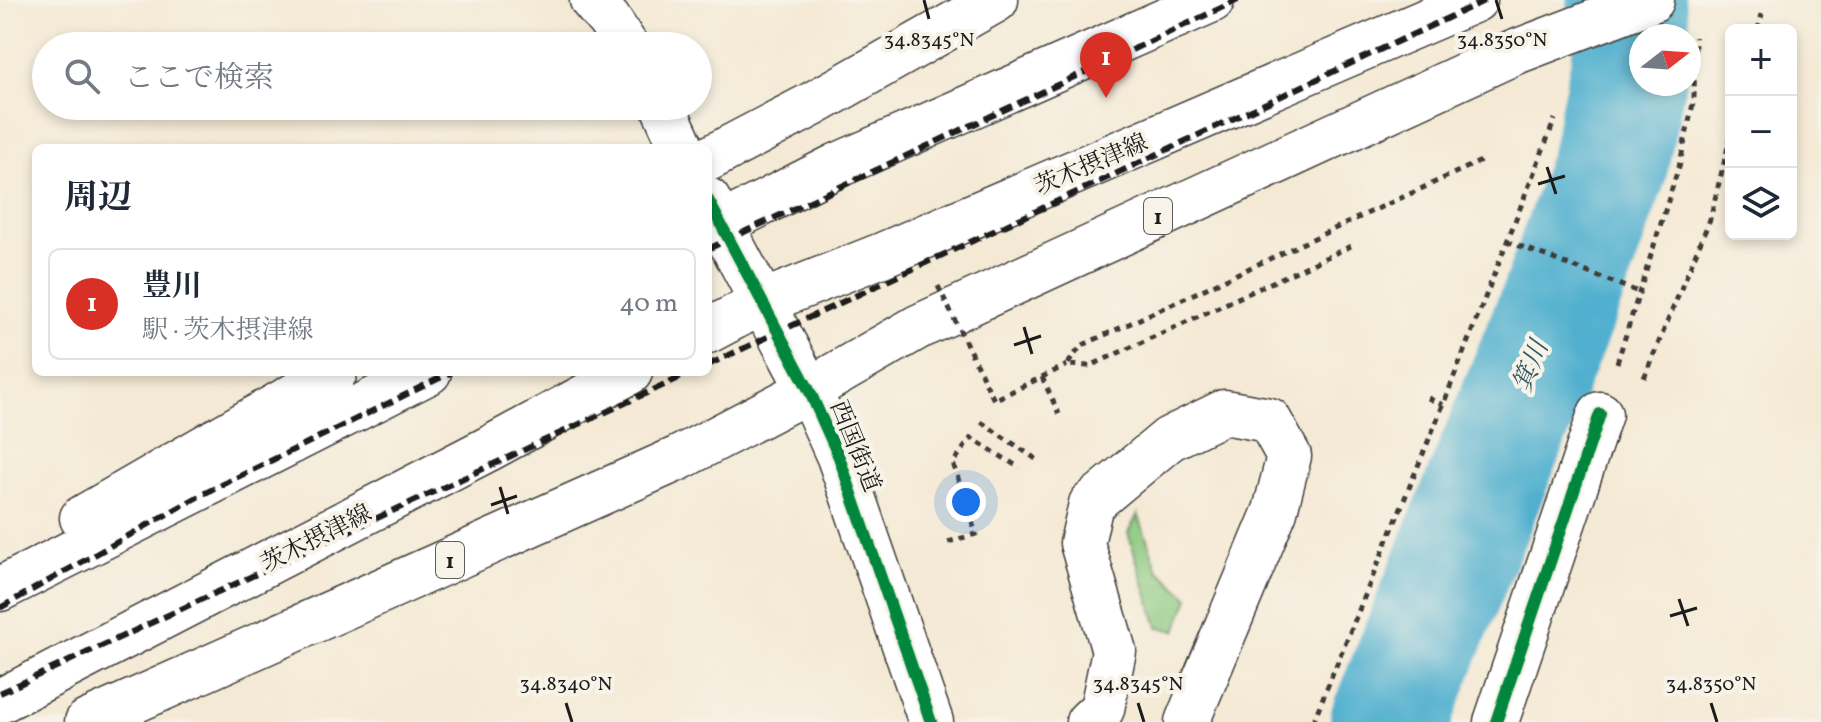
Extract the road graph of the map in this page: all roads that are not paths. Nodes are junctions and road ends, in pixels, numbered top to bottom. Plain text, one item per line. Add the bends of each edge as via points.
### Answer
1 (592, 0) edge
2 (996, 0) edge
3 (1212, 0) edge
4 (1652, 0) edge
5 (1459, 6) edge
6 (617, 32) edge
7 (669, 120) edge
8 (680, 144) edge
9 (712, 157) edge
10 (712, 219) edge
11 (763, 302) junction
12 (712, 329) edge
13 (328, 376) edge
14 (421, 376) edge
15 (623, 376) edge
16 (809, 390) junction
17 (1600, 414) road end
18 (0, 565) edge
19 (0, 589) edge
20 (0, 701) edge
21 (107, 718) edge
22 (931, 722) edge
23 (1088, 722) edge
24 (1187, 722) edge
25 (1496, 722) edge

1 - 6 main road
2 - 9 main road
3 - 10 main road
4 - 16 main road, 1 via 1513,53 918,327
5 - 11 main road, 茨木摂津線
7 - 8 main road
10 - 11 main road, 西国街道
11 - 12 main road, 茨木摂津線
11 - 16 main road, 西国街道
13 - 18 main road
14 - 19 main road
15 - 20 main road, 茨木摂津線
16 - 21 main road, 1 via 679,458
16 - 22 main road, 西国街道 via 839,457
17 - 25 main road
23 - 24 main road via 1102,709 1114,651 1082,543 1091,504 1169,439 1224,412 1269,420 1289,456 1275,511

